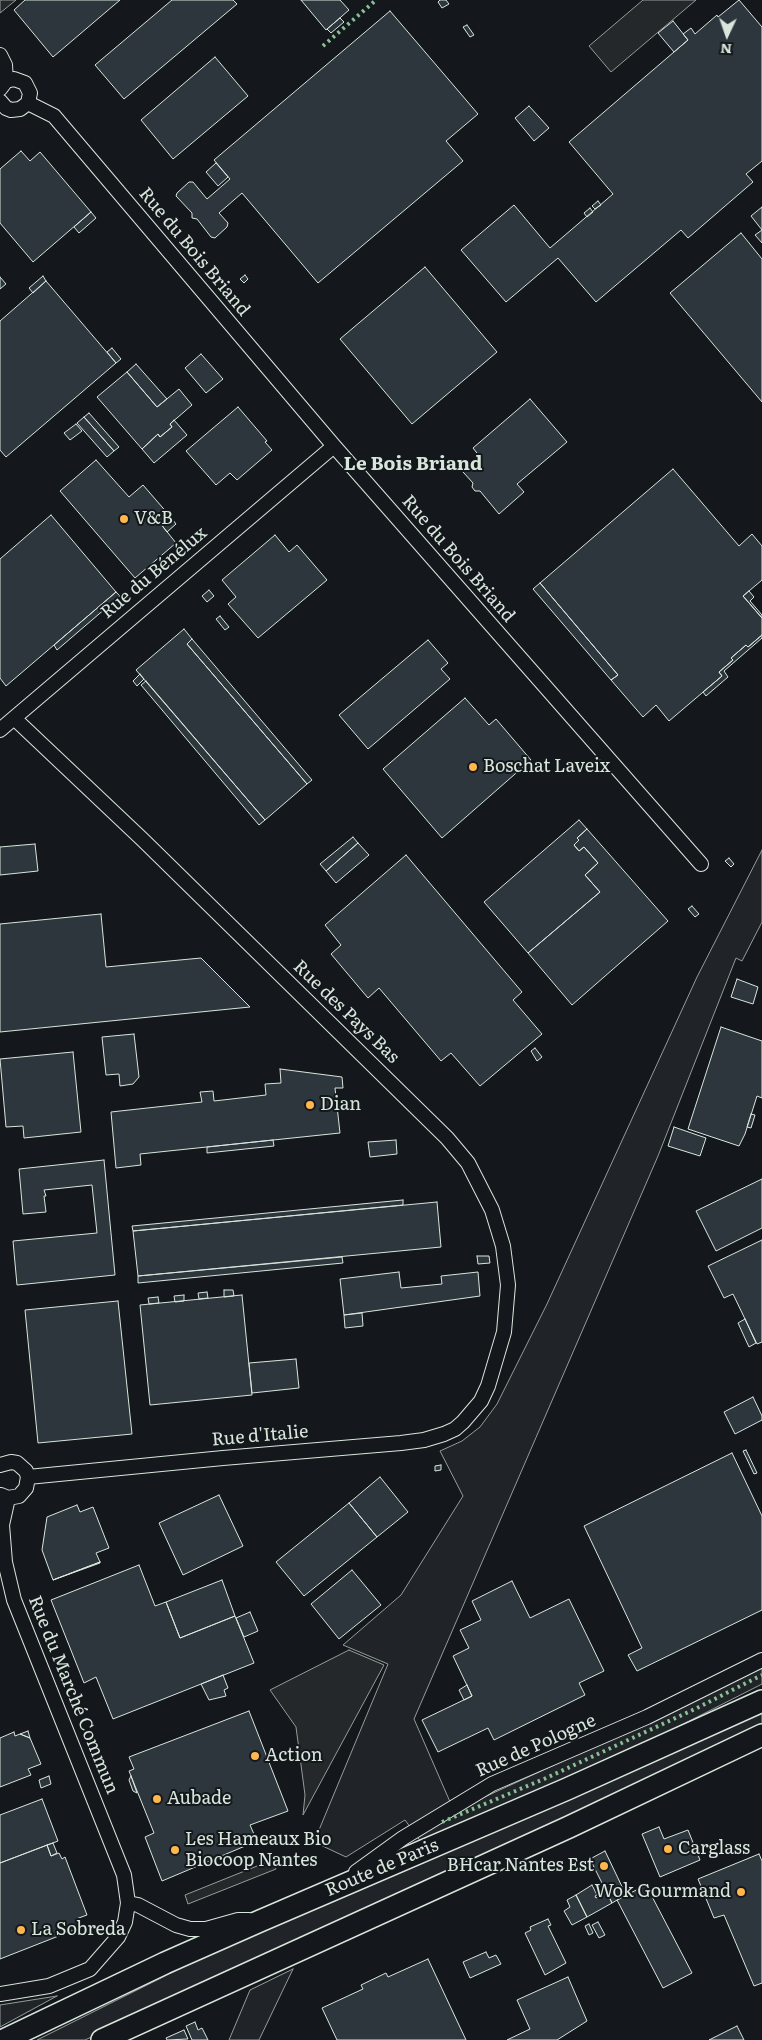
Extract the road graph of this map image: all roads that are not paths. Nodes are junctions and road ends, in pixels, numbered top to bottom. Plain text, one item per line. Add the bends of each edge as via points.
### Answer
1 (0, 55) edge
2 (3, 85) edge
3 (28, 103) junction
4 (1, 104) edge
5 (334, 446) junction
6 (14, 718) junction
7 (0, 730) edge
8 (701, 864) dead end
9 (481, 1401) joint
10 (2, 1460) edge
11 (28, 1477) junction
12 (4, 1496) edge
13 (762, 1660) edge
14 (762, 1701) edge
15 (762, 1734) edge
16 (336, 1887) junction
17 (128, 1903) junction
18 (260, 1921) junction
19 (0, 1994) edge
20 (33, 2032) edge
21 (4, 2040) edge
22 (102, 2040) edge

1 - 2 street via 5,65
2 - 3 street via 14,79 25,83 30,92
3 - 4 street via 14,110
3 - 5 street, Rue du Bois Briand via 54,116
5 - 6 street, Rue du Bénélux
5 - 8 street, Rue du Bois Briand
6 - 7 street, Rue du Bénélux
6 - 9 street, Rue des Pays Bas via 334,1027 447,1138 468,1163 500,1230 508,1285 500,1346
9 - 11 street, Rue d'Italie via 455,1429 424,1440
10 - 11 street via 17,1463
11 - 12 street via 19,1496
12 - 17 street, Rue du Marché Commun via 5,1562 14,1600 124,1875
13 - 16 street, Rue de Pologne via 648,1717 492,1784 402,1838
14 - 16 main road, Route de Paris via 567,1789
15 - 22 main road via 569,1827
16 - 18 main road, Route de Paris
17 - 18 street via 190,1929 206,1930 238,1920
17 - 19 street via 118,1937 90,1968 50,1986
18 - 20 main road, Route de Paris
20 - 21 main road, Route de Paris

